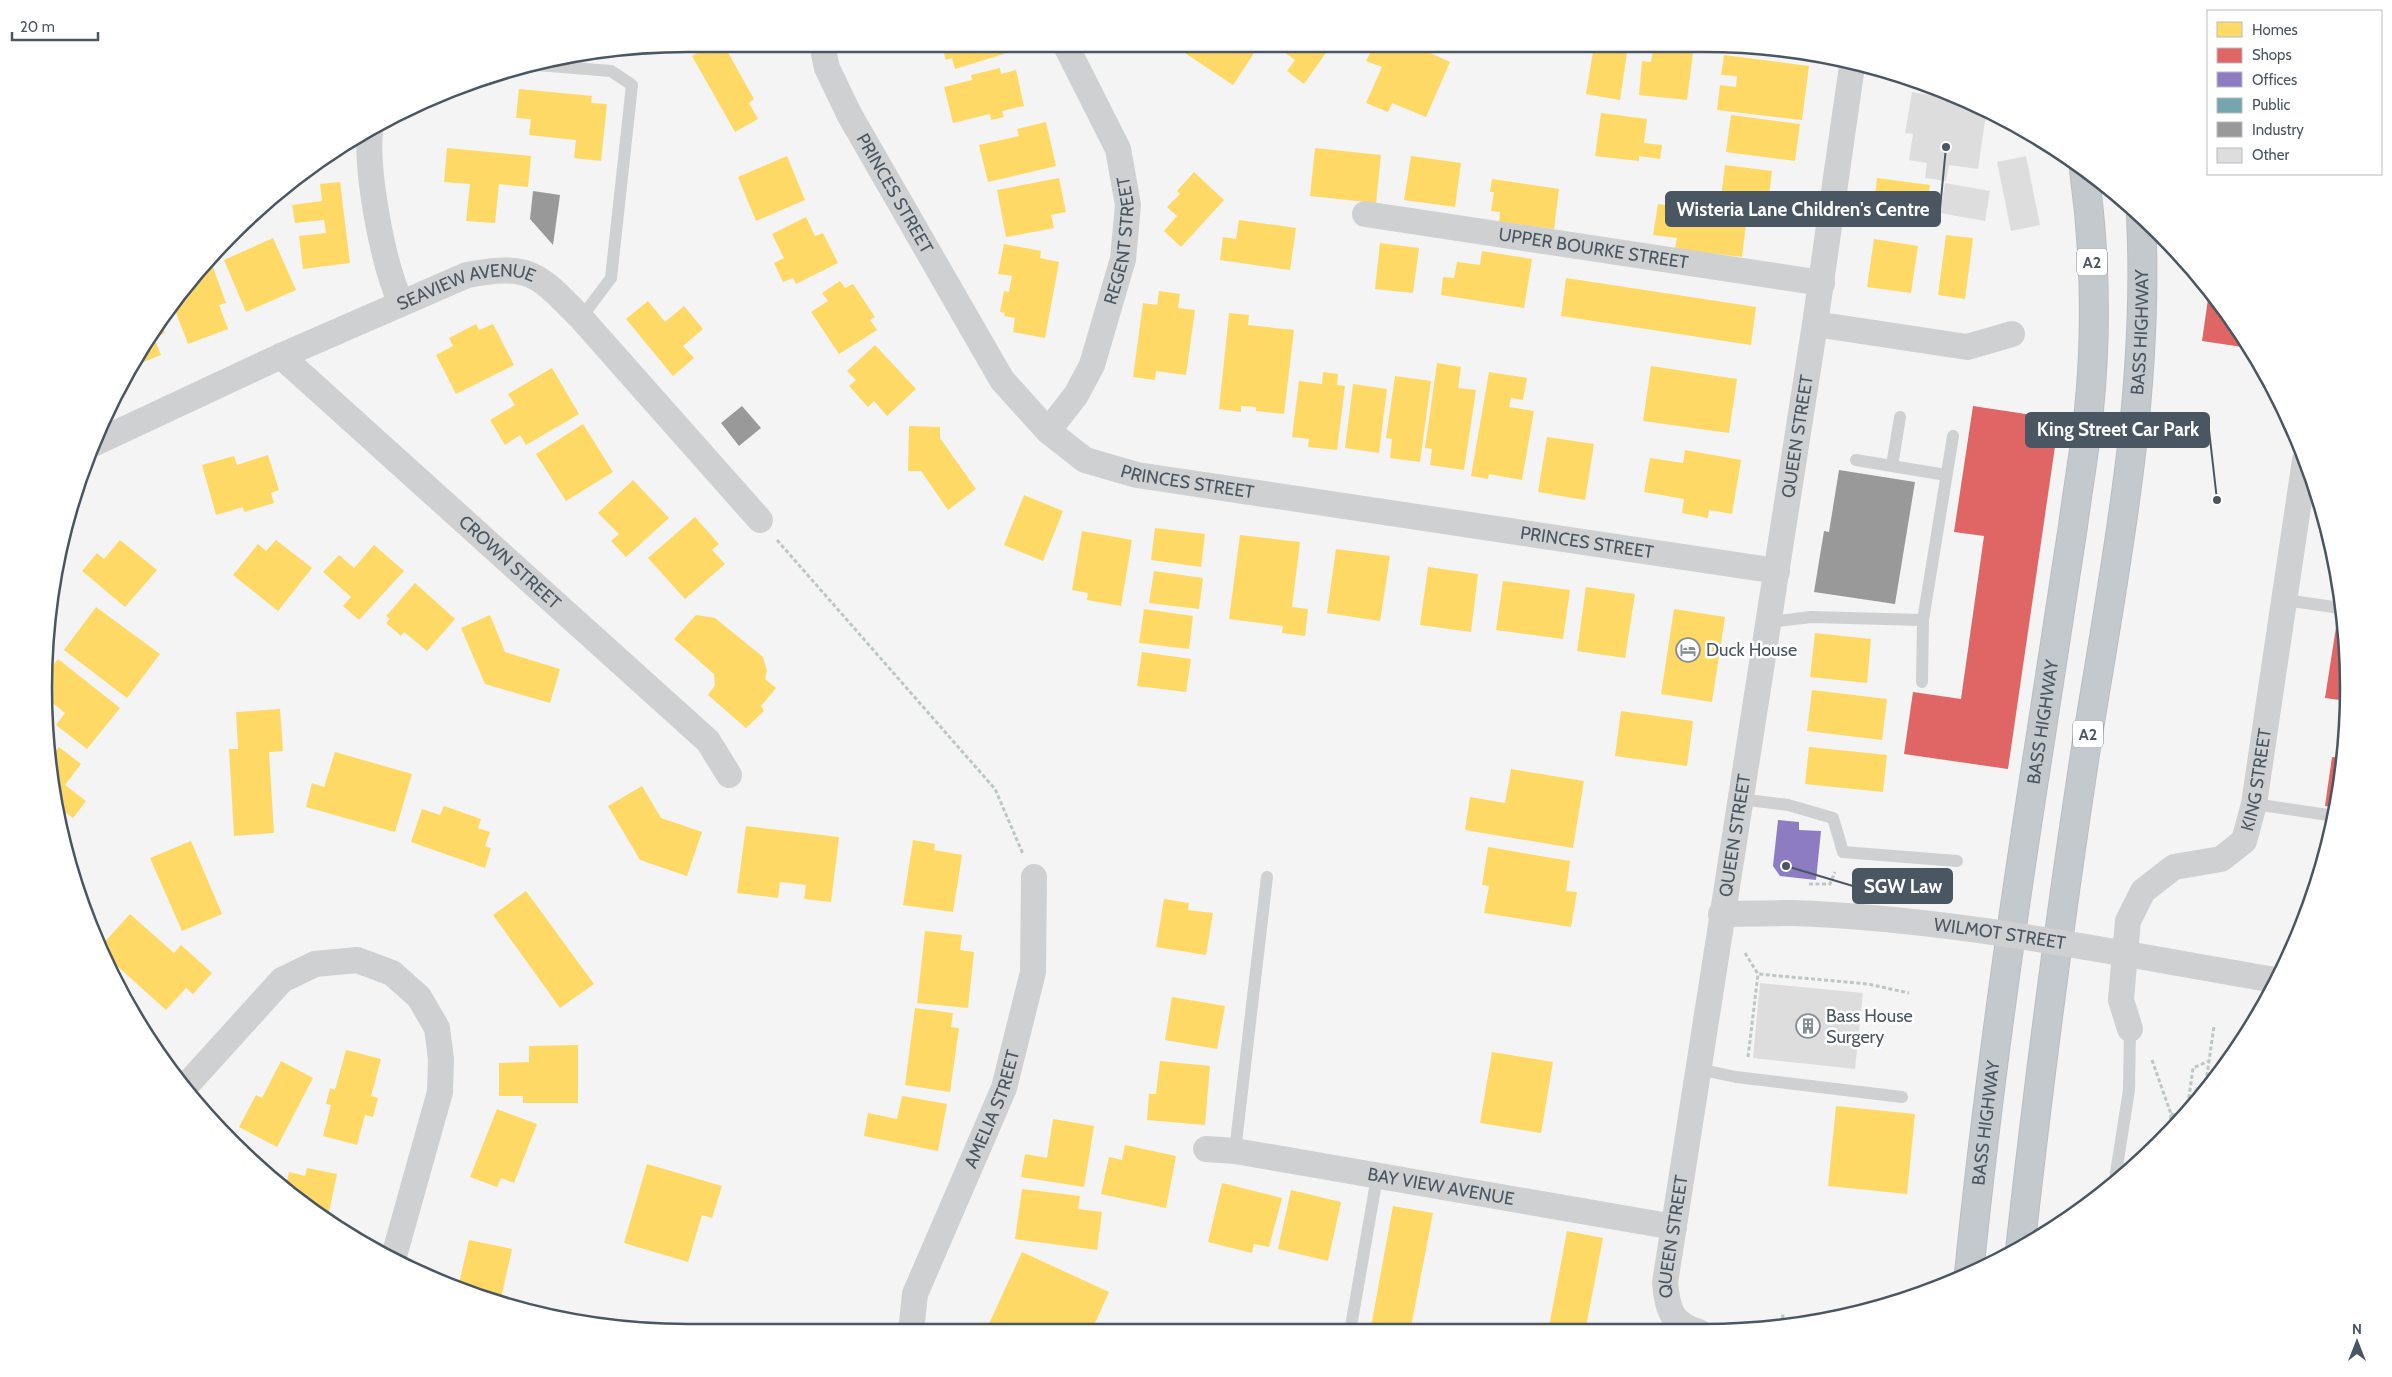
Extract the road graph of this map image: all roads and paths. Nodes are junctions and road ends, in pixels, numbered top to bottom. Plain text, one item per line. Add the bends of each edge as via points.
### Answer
1 (824, 52) edge
2 (1069, 52) edge
3 (557, 67) edge
4 (1851, 70) edge
5 (369, 139) edge
6 (2085, 180) edge
7 (1365, 214) dead end
8 (2140, 227) edge
9 (1822, 283) junction
10 (401, 303) junction
11 (581, 318) junction
12 (1816, 324) junction
13 (2012, 334) dead end
14 (281, 356) junction
15 (1900, 417) dead end
16 (1048, 431) junction
17 (1953, 436) dead end
18 (104, 439) edge
19 (1856, 460) dead end
20 (1892, 466) junction
21 (1946, 475) junction
22 (2303, 476) edge
23 (760, 520) joint
24 (1777, 571) junction
25 (2285, 600) junction
26 (2334, 607) edge
27 (1923, 620) junction
28 (1769, 622) junction
29 (1922, 682) dead end
30 (728, 775) dead end
31 (1740, 799) junction
32 (2254, 804) junction
33 (2327, 815) edge
34 (1957, 861) dead end
35 (1034, 877) joint
36 (1267, 877) dead end
37 (1721, 914) junction
38 (1758, 974) junction
39 (2269, 979) edge
40 (1909, 993) dead end
41 (2214, 1026) dead end
42 (2130, 1028) joint
43 (2152, 1058) dead end
44 (2209, 1061) junction
45 (1748, 1062) dead end
46 (1698, 1069) junction
47 (2207, 1078) edge
48 (189, 1082) edge
49 (1902, 1097) dead end
50 (2189, 1100) edge
51 (2172, 1114) junction
52 (2175, 1115) edge
53 (2171, 1119) edge
54 (1206, 1148) dead end
55 (1235, 1151) junction
56 (2116, 1173) edge
57 (1377, 1177) junction
58 (1674, 1227) junction
59 (2021, 1239) edge
60 (395, 1253) edge
61 (1970, 1266) edge
62 (1783, 1313) dead end
63 (1782, 1319) edge
64 (912, 1324) edge
65 (1351, 1324) edge
66 (1680, 1324) edge

1 - 16 street, PRINCES STREET via 827,68 849,114 1002,380
2 - 16 street, REGENT STREET via 1118,149 1128,205 1123,259 1092,365 1076,396
3 - 11 lane via 612,71 632,85 611,278
4 - 9 street, QUEEN STREET
5 - 10 street via 379,223 394,288
6 - 61 highway, BASS HIGHWAY / A2 via 2094,290 2089,411 2060,618 2016,890
7 - 9 street, UPPER BOURKE STREET
8 - 59 highway, BASS HIGHWAY / A2 via 2142,319 2133,450 2061,905
9 - 12 street, QUEEN STREET
10 - 11 street, SEAVIEW AVENUE via 467,275 498,269 528,273 552,288
10 - 14 street, SEAVIEW AVENUE
11 - 23 street, SEAVIEW AVENUE
12 - 13 street via 1967,347
12 - 24 street, QUEEN STREET
14 - 18 street, SEAVIEW AVENUE
14 - 30 street, CROWN STREET via 708,741
15 - 20 lane
16 - 24 street, PRINCES STREET via 1085,460 1137,475
17 - 21 lane
19 - 20 lane
20 - 21 lane
21 - 27 lane
22 - 25 street, KING STREET
23 - 35 path via 995,789
24 - 28 street, QUEEN STREET
25 - 26 lane
25 - 32 street, KING STREET
27 - 28 lane via 1812,617
27 - 29 lane
28 - 31 street, QUEEN STREET
31 - 34 lane via 1788,805 1833,818 1843,852
31 - 37 street, QUEEN STREET
32 - 33 lane
32 - 42 street, KING STREET via 2244,841 2229,853 2221,859 2174,867 2143,891 2128,921 2121,1000
35 - 64 street, AMELIA STREET via 1033,972 1004,1088 915,1294
36 - 55 lane
37 - 38 path
37 - 39 street, WILMOT STREET, bridge via 1853,915 1972,930
37 - 46 street, QUEEN STREET
38 - 40 path via 1868,984
38 - 45 path
41 - 44 path
42 - 56 lane via 2129,1090
43 - 51 path
44 - 47 path
44 - 50 path via 2193,1068
46 - 49 lane via 1736,1077
46 - 58 street, QUEEN STREET
48 - 60 street via 282,980 315,964 357,960 392,973 419,997 437,1028 441,1059 440,1092
51 - 52 path
51 - 53 path
54 - 55 street, BAY VIEW AVENUE
55 - 57 street, BAY VIEW AVENUE
57 - 58 street, BAY VIEW AVENUE
57 - 65 lane
58 - 66 street, QUEEN STREET via 1665,1283 1668,1310
62 - 63 path

